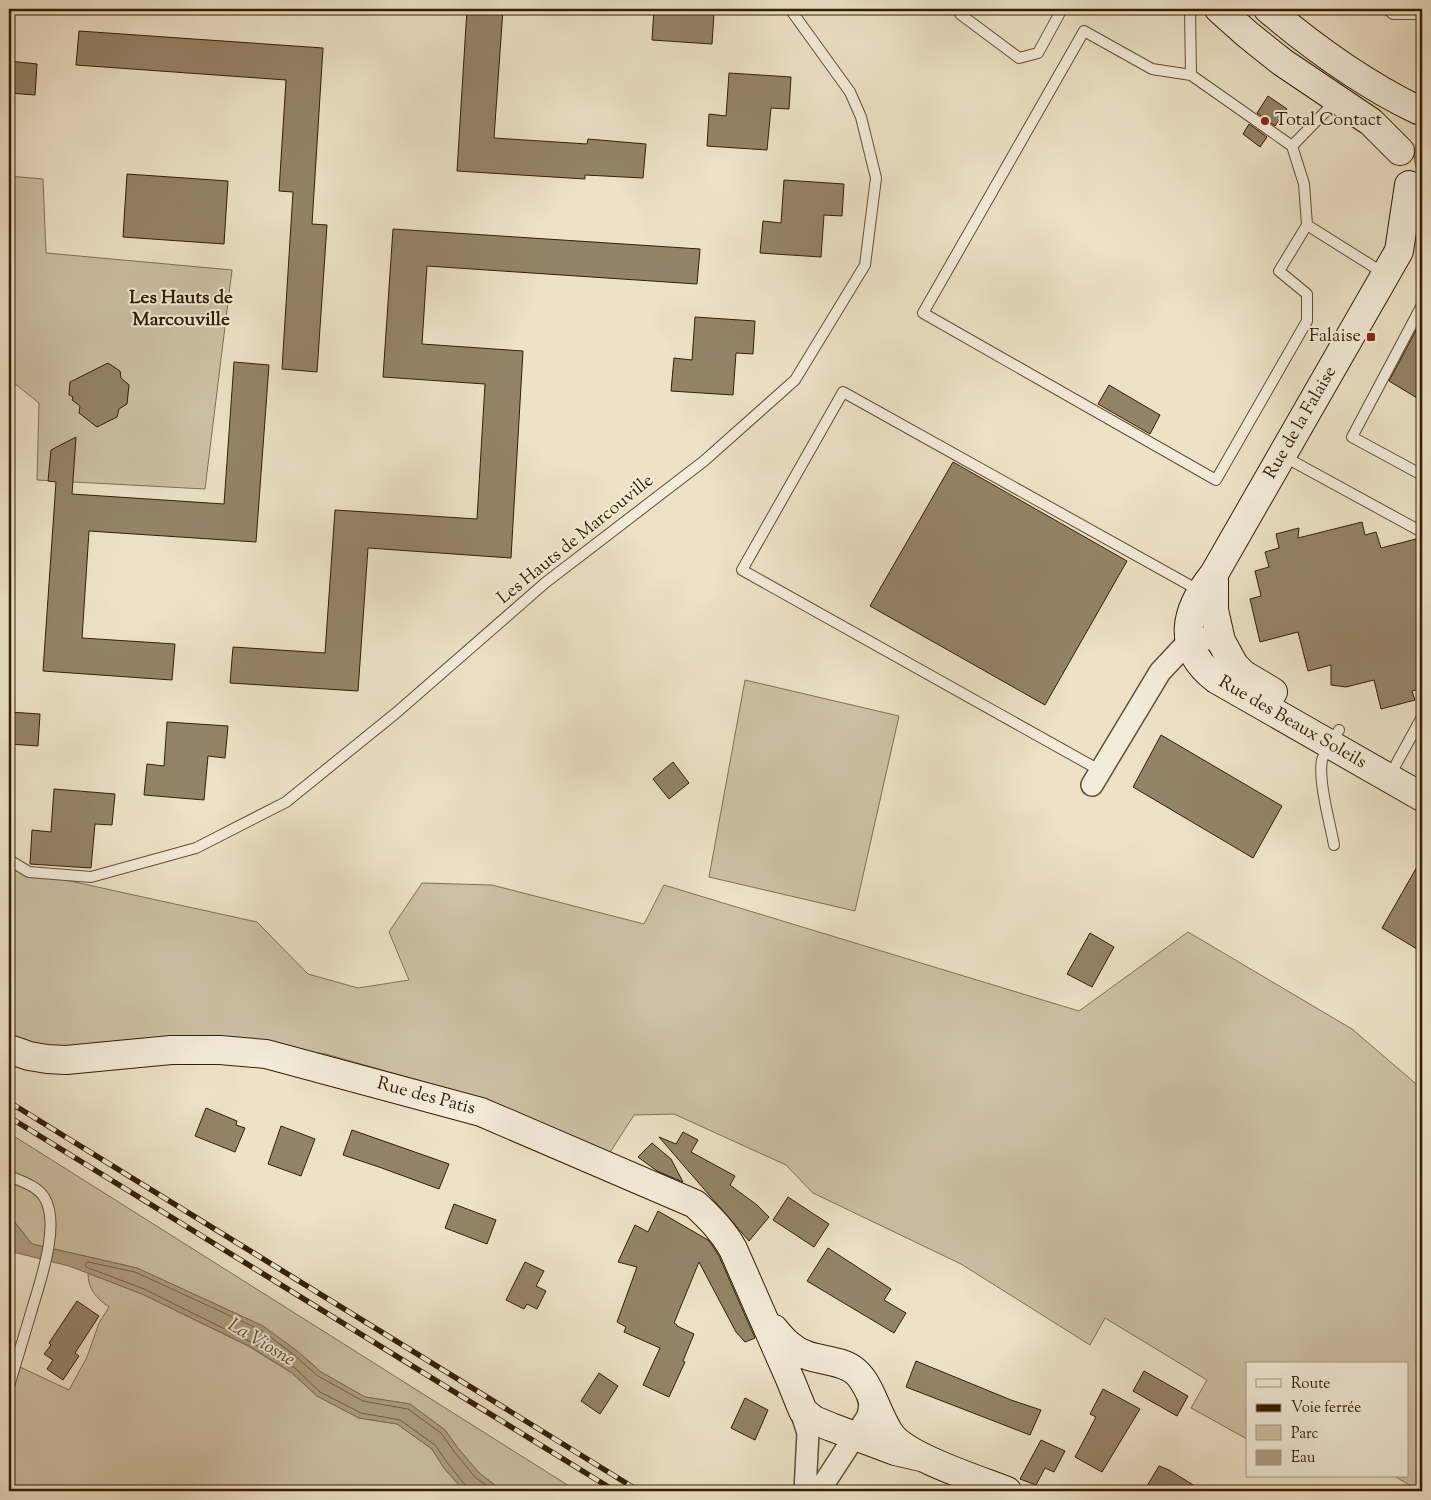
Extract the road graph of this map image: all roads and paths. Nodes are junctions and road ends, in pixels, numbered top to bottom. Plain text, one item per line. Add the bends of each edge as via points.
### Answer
1 (790, 9) edge
2 (1062, 9) edge
3 (1190, 9) edge
4 (1220, 9) edge
5 (1261, 9) edge
6 (1387, 9) edge
7 (960, 14) dead end
8 (1422, 14) edge
9 (1278, 17) edge
10 (1191, 75) junction
11 (1335, 98) junction
12 (1420, 109) edge
13 (1292, 146) junction
14 (1400, 151) junction
15 (1416, 192) edge
16 (1307, 225) junction
17 (1422, 233) edge
18 (1399, 251) junction
19 (1385, 275) junction
20 (1422, 305) edge
21 (1282, 456) junction
22 (1422, 475) edge
23 (1422, 532) edge
24 (1232, 542) joint
25 (1207, 582) junction
26 (1189, 641) junction
27 (1221, 641) junction
28 (1422, 717) edge
29 (1335, 737) junction
30 (1393, 770) junction
31 (1422, 777) edge
32 (1097, 778) joint
33 (1422, 798) edge
34 (1334, 845) dead end
35 (9, 860) edge
36 (9, 1049) edge
37 (9, 1176) edge
38 (764, 1318) junction
39 (828, 1361) junction
40 (865, 1385) junction
41 (9, 1386) edge
42 (798, 1402) junction
43 (855, 1437) junction
44 (921, 1457) junction
45 (805, 1491) edge
46 (819, 1491) edge
47 (1007, 1491) edge

1 - 35 lane, Les Hauts de Marcouville via 850,92 861,117 876,178 865,265 795,380 704,460 545,583 396,713 286,802 196,848 91,877 29,872
2 - 7 lane via 1038,54 1019,58
3 - 10 lane
4 - 11 main road via 1263,48
5 - 9 lane
6 - 8 lane via 1393,14
9 - 12 main road via 1376,88
10 - 13 lane
10 - 16 lane via 1152,69 1084,31 923,313 1216,480 1307,321 1307,294 1279,272
11 - 13 lane
11 - 14 main road via 1371,122
12 - 14 main road via 1406,126
13 - 16 lane via 1304,184
14 - 15 main road via 1401,165
15 - 18 main road, Rue de la Falaise
16 - 19 lane
17 - 18 main road, Rue de la Falaise
18 - 19 main road, Rue de la Falaise
19 - 21 main road, Rue de la Falaise
20 - 22 lane via 1352,437
21 - 23 lane
21 - 24 main road, Rue de la Falaise
24 - 25 main road, Rue des Beaux Soleils
25 - 26 main road, Rue des Beaux Soleils via 1189,618
25 - 27 main road, Rue des Beaux Soleils
25 - 32 lane via 844,392 742,570
26 - 27 street via 1203,638
26 - 29 main road, Rue des Beaux Soleils via 1200,664 1216,679 1260,706
26 - 32 street via 1160,672
27 - 29 main road, Rue des Beaux Soleils via 1243,674
28 - 30 lane
29 - 30 main road, Rue des Beaux Soleils
29 - 34 lane via 1322,760 1321,769
30 - 31 main road, Rue des Beaux Soleils
30 - 33 main road, Rue des Beaux Soleils
36 - 38 main road, Rue des Patis via 47,1059 66,1060 171,1050 266,1054 481,1112 695,1204 726,1236
37 - 41 lane via 33,1186 44,1197 49,1211 46,1262
38 - 39 main road, Rue des Patis via 792,1348
38 - 42 main road, Rue des Patis
39 - 40 main road, Rue des Patis via 850,1368
39 - 42 street via 809,1363 800,1371 795,1381
40 - 43 street via 869,1411
40 - 44 main road, Rue des Patis via 892,1436
42 - 43 main road, Rue des Patis via 807,1416
42 - 45 street via 808,1433
43 - 44 main road, Rue des Patis
43 - 46 street
44 - 47 main road, Rue des Patis

